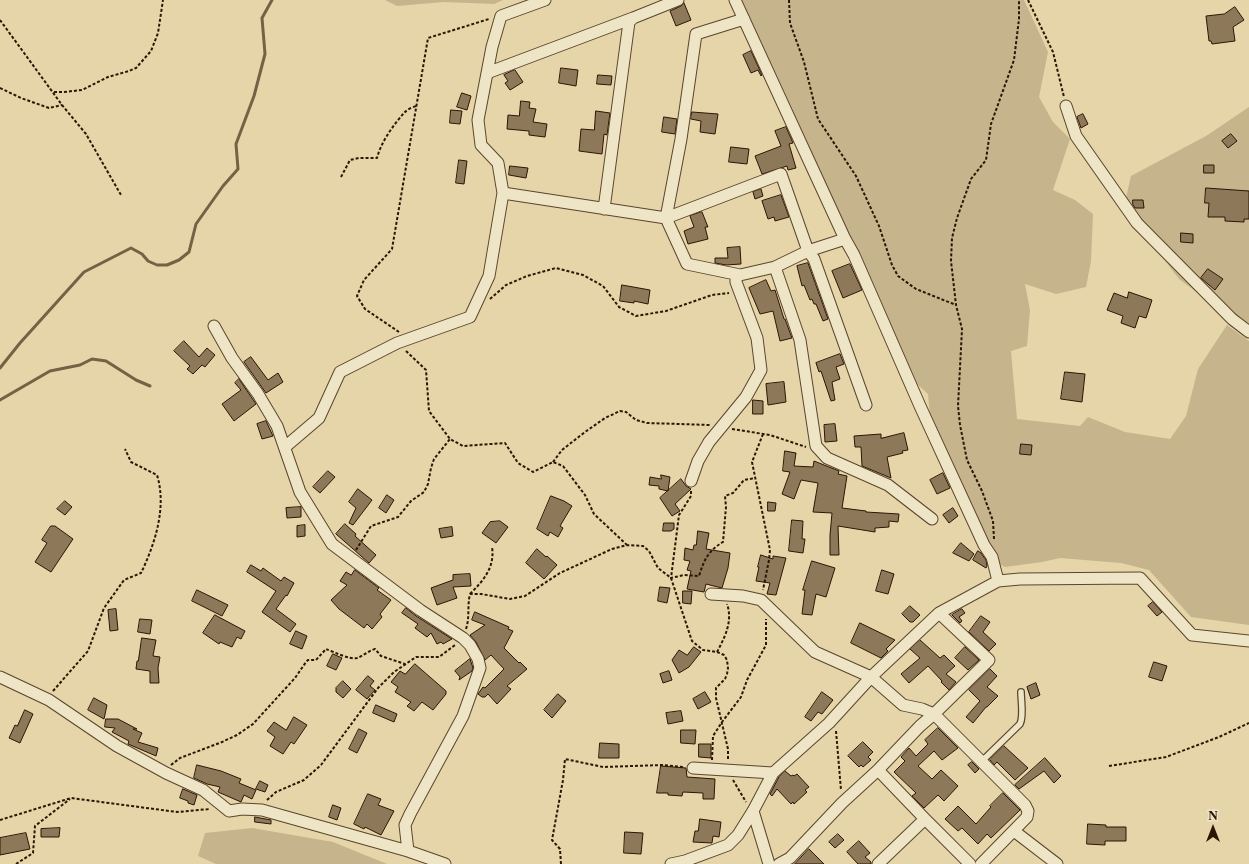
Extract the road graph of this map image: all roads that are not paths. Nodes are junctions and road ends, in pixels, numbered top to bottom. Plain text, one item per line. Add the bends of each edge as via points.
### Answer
1 (545, 0) edge
2 (678, 0) edge
3 (736, 0) edge
4 (633, 18) junction
5 (744, 19) junction
6 (487, 73) junction
7 (1066, 106) road end
8 (503, 193) junction
9 (604, 209) junction
10 (666, 218) junction
11 (845, 240) junction
12 (808, 251) junction
13 (775, 267) junction
14 (740, 275) junction
15 (214, 326) dead end
16 (1249, 332) edge
17 (866, 405) dead end
18 (285, 447) junction
19 (691, 481) road end
20 (932, 519) dead end
21 (998, 581) junction
22 (711, 594) dead end
23 (939, 613) junction
24 (1249, 641) edge
25 (0, 677) edge
26 (871, 677) junction
27 (1021, 692) dead end
28 (934, 714) junction
29 (981, 762) junction
30 (693, 768) road end
31 (878, 770) junction
32 (773, 773) junction
33 (753, 811) junction
34 (925, 819) junction
35 (1014, 831) junction
36 (408, 851) junction
37 (445, 864) edge
38 (671, 864) edge
39 (769, 864) edge
40 (778, 864) edge
41 (878, 864) edge
42 (970, 864) edge
43 (980, 864) edge
44 (1057, 864) edge

1 - 6 street via 501,16
2 - 4 street
3 - 5 street
4 - 6 street
4 - 9 street via 629,22
5 - 10 street via 696,34 681,139
5 - 11 street
6 - 8 street via 478,120 481,145 498,163
7 - 16 street via 1076,136 1137,223 1232,319
8 - 9 street
8 - 18 street via 489,276 470,317 397,343 340,372 319,418
9 - 10 street
10 - 12 street via 781,174
10 - 14 street via 687,264
11 - 12 street
11 - 21 street via 984,545 992,557
12 - 13 street
12 - 17 street via 814,259
13 - 14 street
13 - 20 street via 800,340 816,446 827,458 888,485
14 - 19 street via 735,279 757,338 761,370 746,397 709,442 698,461
15 - 18 street via 277,426
18 - 36 street via 300,492 332,544 420,610 463,638 478,659 480,668 463,716 405,825
21 - 23 street
21 - 24 street via 1140,578 1192,635
22 - 26 street via 761,600 815,652
23 - 26 street
23 - 28 street via 989,660
25 - 36 street via 49,700 117,746 203,790 229,810 262,810
26 - 28 street via 903,705
26 - 32 street
27 - 29 lane via 1020,724
28 - 29 street
28 - 31 street
29 - 35 street via 1028,810 1027,817
30 - 32 street
31 - 34 street
31 - 40 street via 842,803 790,858
32 - 33 street
33 - 38 street via 738,835 728,845
33 - 39 street
34 - 41 street
34 - 42 street
35 - 43 street
35 - 44 street
36 - 37 street

